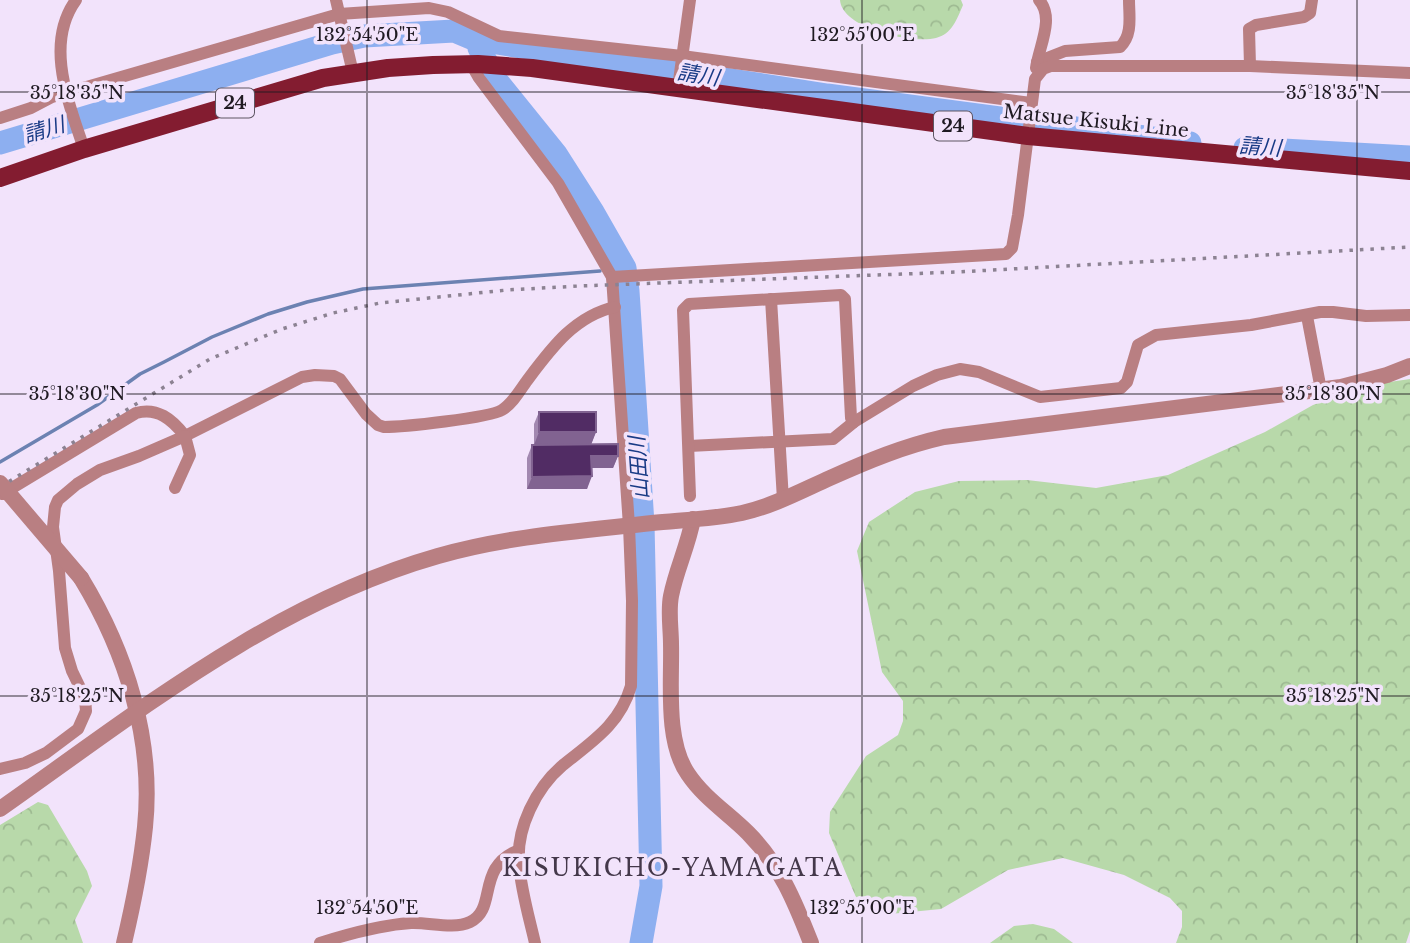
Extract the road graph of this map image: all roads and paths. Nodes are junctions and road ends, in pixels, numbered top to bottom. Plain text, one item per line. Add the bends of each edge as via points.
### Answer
1 (336, 0) edge
2 (690, 0) edge
3 (1039, 0) edge
4 (1129, 0) edge
5 (1312, 0) edge
6 (69, 4) edge
7 (339, 18) junction
8 (682, 58) junction
9 (1037, 62) junction
10 (474, 64) junction
11 (1250, 65) junction
12 (353, 73) junction
13 (1410, 73) edge
14 (1035, 79) junction
15 (678, 83) junction
16 (66, 95) junction
17 (1031, 103) junction
18 (0, 118) edge
19 (1028, 136) junction
20 (82, 142) junction
21 (1410, 171) edge
22 (0, 178) edge
23 (616, 277) junction
24 (771, 299) junction
25 (615, 307) junction
26 (1410, 315) edge
27 (1307, 316) junction
28 (1410, 366) edge
29 (1321, 390) junction
30 (854, 422) junction
31 (186, 436) junction
32 (779, 441) junction
33 (689, 446) junction
34 (0, 483) edge
35 (176, 488) dead end
36 (0, 495) edge
37 (690, 496) dead end
38 (783, 500) junction
39 (693, 519) junction
40 (639, 525) junction
41 (137, 713) junction
42 (0, 769) edge
43 (0, 809) edge
44 (519, 850) junction
45 (124, 943) edge
46 (320, 943) edge
47 (534, 943) edge
48 (811, 943) edge

1 - 7 street
2 - 8 street
3 - 9 street via 1047,18
4 - 9 street via 1128,35 1120,47 1065,51
5 - 11 street via 1304,18 1250,29
6 - 16 street via 60,52
7 - 8 street via 440,9 499,36
7 - 12 street
7 - 16 street
8 - 15 street
8 - 17 street
9 - 14 street
10 - 12 main road, Matsue Kisuki Line / 24
10 - 15 main road, Matsue Kisuki Line / 24
10 - 23 street via 478,78 558,183
11 - 13 street
11 - 14 street via 1060,65 1043,69
12 - 20 main road, Matsue Kisuki Line / 24
14 - 17 street
15 - 19 main road, Matsue Kisuki Line / 24
16 - 18 street
16 - 20 street
17 - 19 street
19 - 21 main road, Matsue Kisuki Line / 24
19 - 23 street via 1013,244 1006,254
20 - 22 main road, Matsue Kisuki Line / 24
23 - 25 street
24 - 30 street via 841,295 845,299
24 - 32 street
24 - 33 street via 689,304 683,310
25 - 31 street via 561,338 514,399 497,412 384,427 366,414 340,379 302,377
25 - 40 street
26 - 27 street via 1326,312
27 - 29 street
27 - 30 street via 1146,339 1135,350 1121,388 1040,397 979,372 949,370
28 - 29 street via 1367,382
29 - 38 street via 944,437 881,456
30 - 32 street via 834,439
31 - 35 street via 190,455
31 - 36 street via 161,414 135,413
31 - 42 street via 100,470 58,500 53,527 65,648 85,698 85,717 78,729 46,753
32 - 33 street
32 - 38 street
33 - 37 street
34 - 41 street, bridge via 81,578 118,649
38 - 39 street via 743,513
39 - 40 street
39 - 48 street via 670,598 677,749 686,772 701,791 747,832 780,872
40 - 41 street via 488,545 357,584 222,654
40 - 44 street via 628,699 600,738 563,765 538,793
41 - 43 street
41 - 45 street via 145,826
44 - 46 street via 494,868 482,913 471,922 411,923
44 - 47 street

